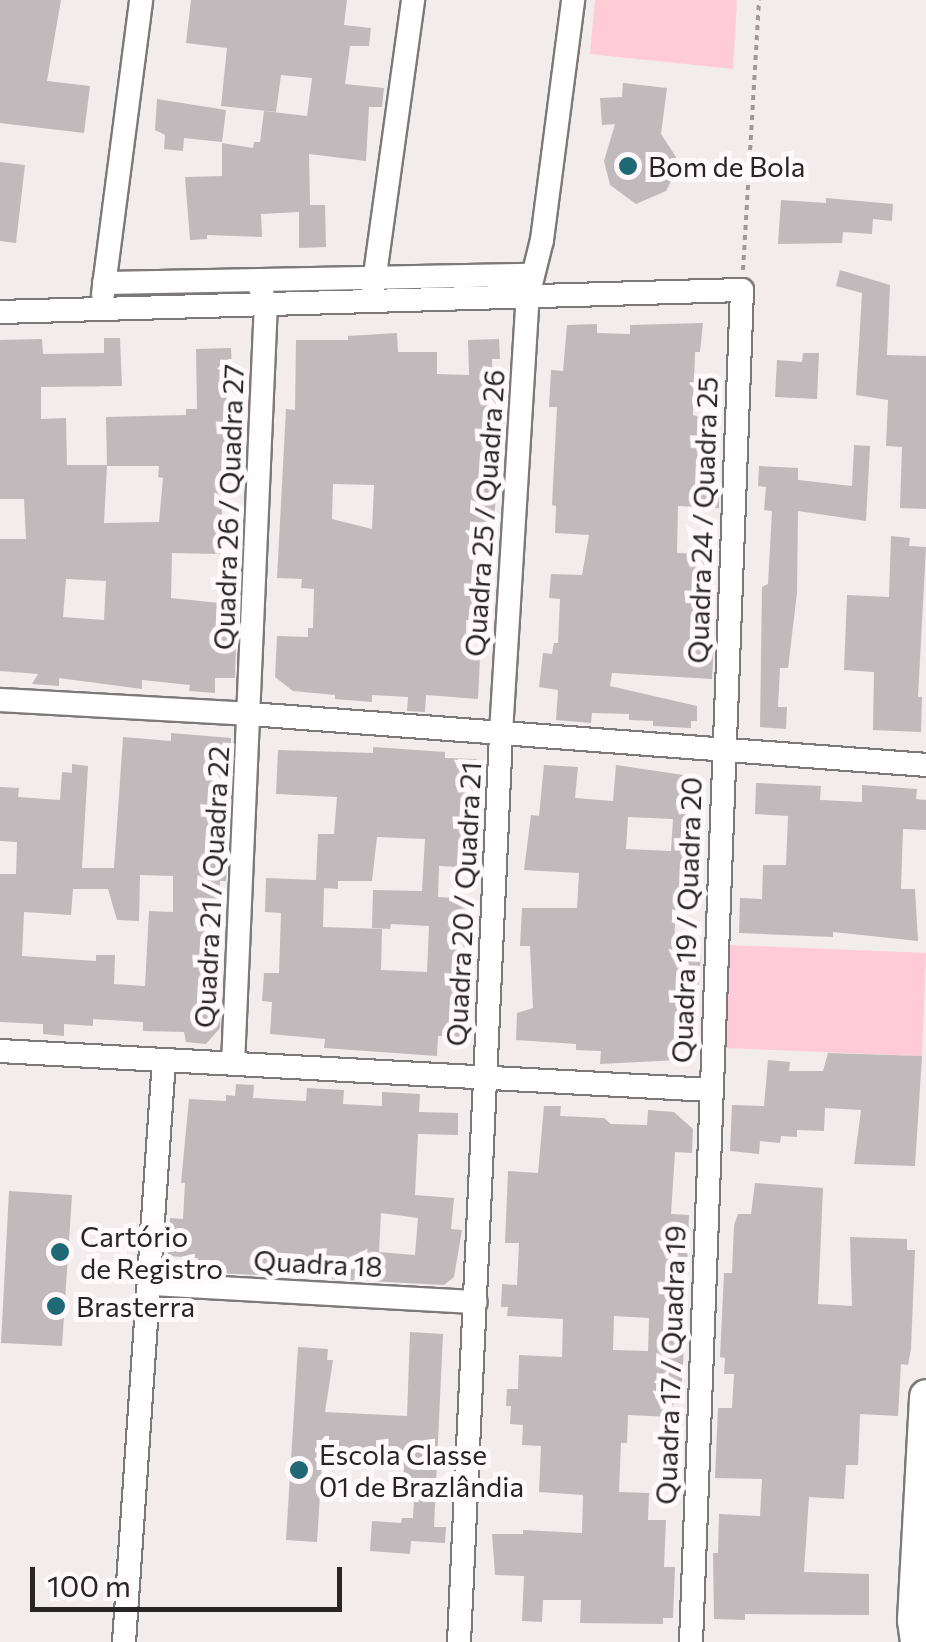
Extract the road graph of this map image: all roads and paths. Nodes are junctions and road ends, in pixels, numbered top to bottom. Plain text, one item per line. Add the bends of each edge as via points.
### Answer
1 (141, 0) edge
2 (412, 0) edge
3 (573, 0) edge
4 (759, 0) edge
5 (375, 276) junction
6 (104, 283) junction
7 (530, 285) junction
8 (742, 290) junction
9 (262, 292) junction
10 (372, 300) junction
11 (101, 308) junction
12 (0, 312) edge
13 (0, 700) edge
14 (250, 714) junction
15 (501, 733) junction
16 (722, 752) junction
17 (926, 765) edge
18 (0, 1051) edge
19 (164, 1060) junction
20 (233, 1064) junction
21 (486, 1078) junction
22 (710, 1090) junction
23 (150, 1284) junction
24 (476, 1302) junction
25 (926, 1396) edge
26 (124, 1642) edge
27 (459, 1642) edge
28 (691, 1642) edge
29 (917, 1642) edge

1 - 6 street
2 - 5 street
3 - 7 street, Quadra 25 / Quadra 26 via 542,240
4 - 8 path
5 - 7 street
5 - 9 street
5 - 10 street
6 - 9 street
6 - 11 street
7 - 8 street
7 - 10 street
7 - 15 street, Quadra 25 / Quadra 26
8 - 16 street, Quadra 24 / Quadra 25
9 - 10 street
9 - 11 street
9 - 14 street, Quadra 26 / Quadra 27
11 - 12 street
13 - 14 street
14 - 15 street
14 - 20 street, Quadra 21 / Quadra 22
15 - 16 street
15 - 21 street, Quadra 20 / Quadra 21
16 - 17 street
16 - 22 street, Quadra 19 / Quadra 20
18 - 19 street
19 - 20 street
19 - 23 street
20 - 21 street
21 - 22 street
21 - 24 street, Quadra 20 / Quadra 21
22 - 28 street, Quadra 17 / Quadra 19
23 - 24 street, Quadra 18
23 - 26 street
24 - 27 street, Quadra 20 / Quadra 21
25 - 29 street

